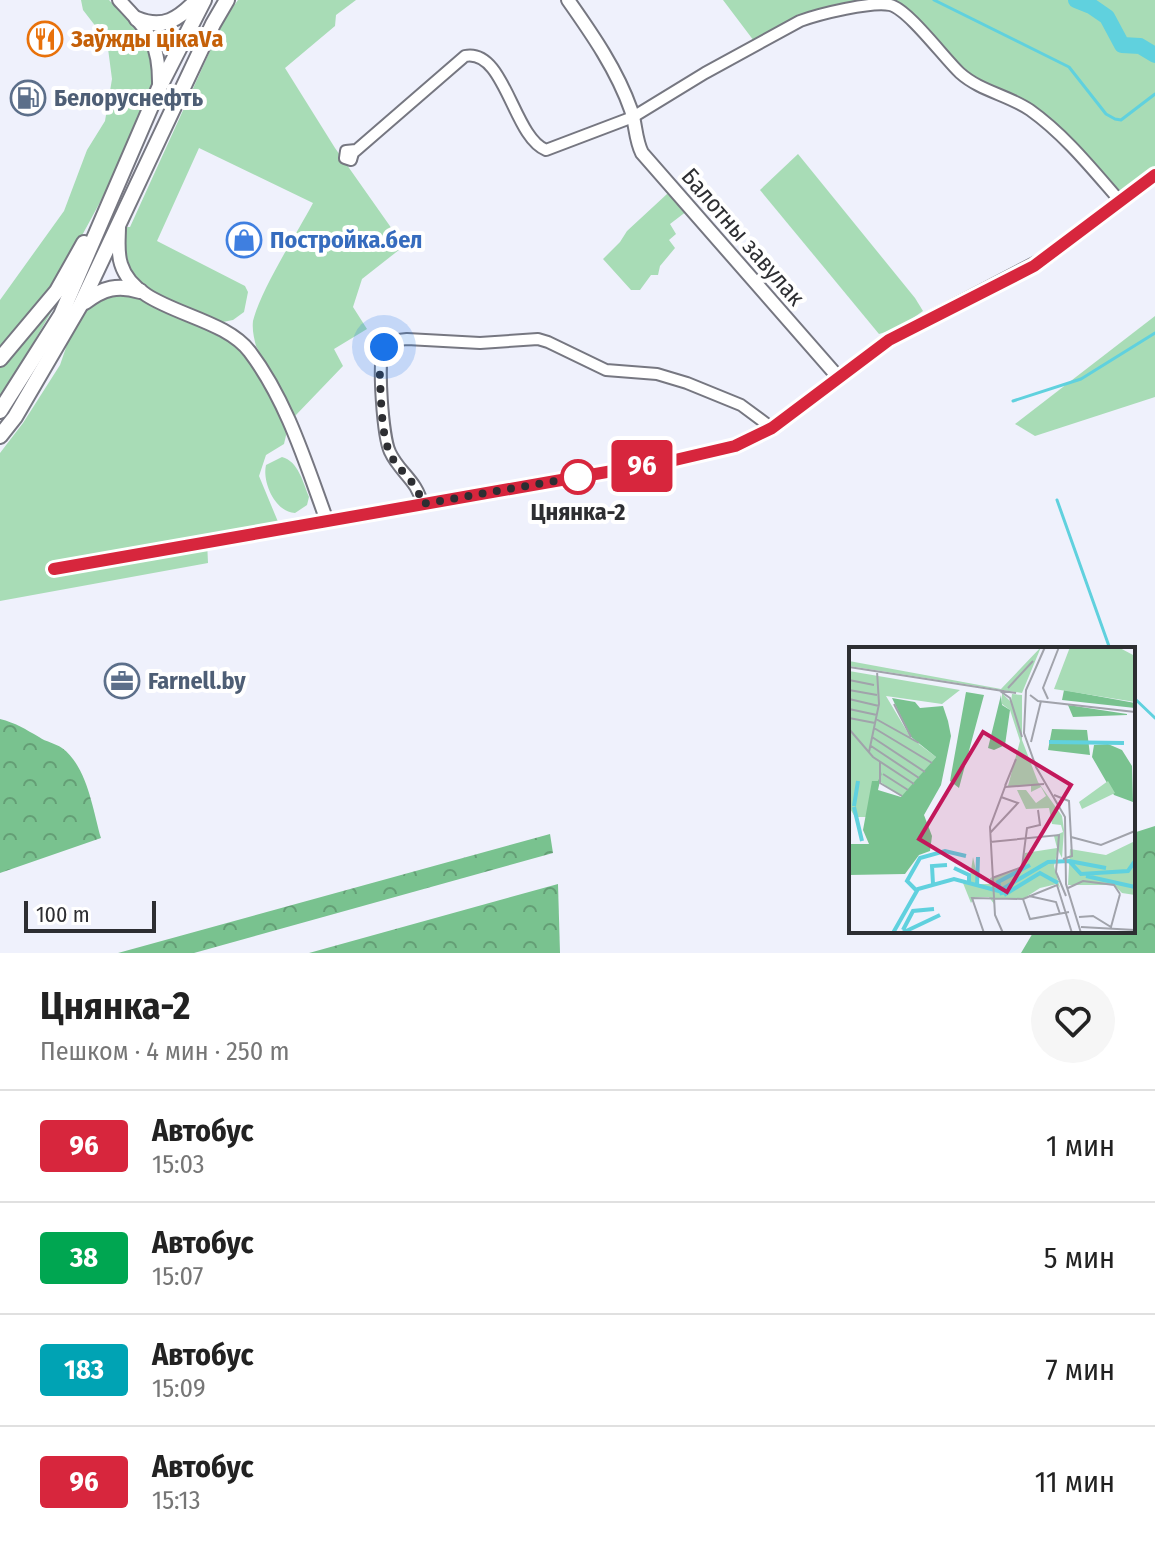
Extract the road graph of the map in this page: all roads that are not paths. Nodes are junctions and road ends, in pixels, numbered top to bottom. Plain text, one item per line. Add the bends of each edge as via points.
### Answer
1 (119, 0) edge
2 (197, 0) edge
3 (204, 0) edge
4 (227, 0) edge
5 (568, 0) edge
6 (137, 19) junction
7 (159, 88) junction
8 (633, 117) junction
9 (356, 150) dead end
10 (130, 154) junction
11 (1155, 175) edge
12 (1120, 201) junction
13 (119, 227) junction
14 (140, 291) junction
15 (81, 304) junction
16 (0, 359) edge
17 (838, 377) junction
18 (0, 411) edge
19 (772, 428) junction
20 (0, 436) edge
21 (422, 504) junction
22 (327, 521) junction
23 (54, 569) dead end

1 - 6 main road
2 - 6 highway via 171,22
3 - 7 highway
4 - 13 highway
5 - 8 main road, Балотны завулак via 610,64
6 - 7 main road via 157,49
7 - 10 highway
8 - 9 street via 546,150 529,138 500,80 473,54 456,61
8 - 12 street via 817,15 891,5 962,75 1028,109 1078,152
8 - 17 main road, Балотны завулак via 648,162
10 - 16 highway via 57,291
10 - 18 highway via 61,315
11 - 12 main road
12 - 17 main road via 1034,266 889,340
13 - 14 main road via 121,265
13 - 15 highway
14 - 15 highway via 106,289
14 - 22 main road via 218,327 250,350 282,408
15 - 20 highway
17 - 19 main road
19 - 21 main road via 715,452
19 - 21 street via 741,405 700,388 667,376 606,370 548,342 398,340 384,347 379,361 386,442 420,492
21 - 22 main road
22 - 23 street

